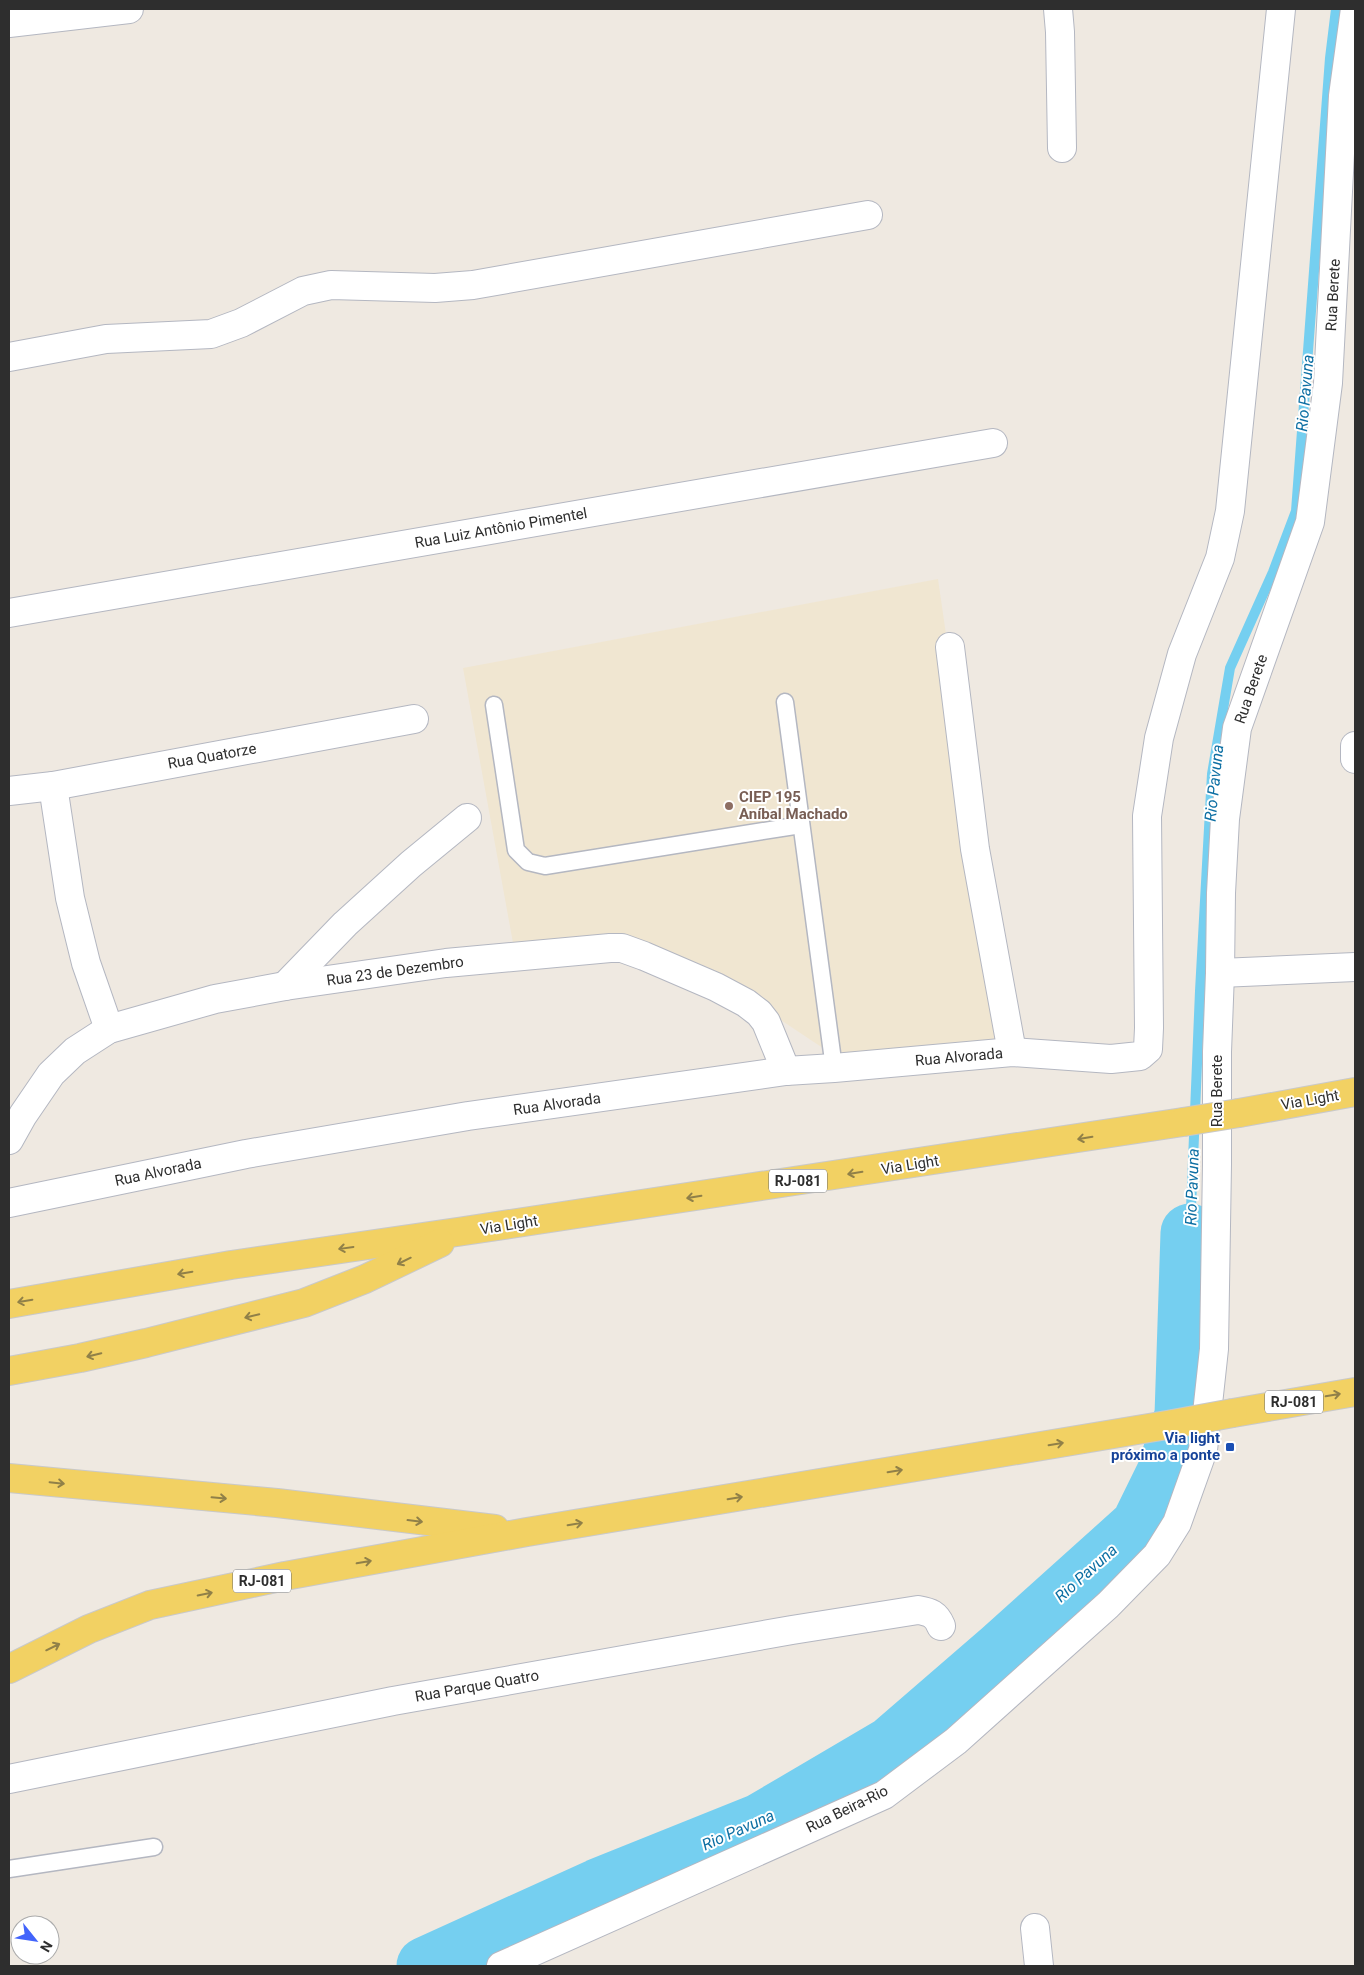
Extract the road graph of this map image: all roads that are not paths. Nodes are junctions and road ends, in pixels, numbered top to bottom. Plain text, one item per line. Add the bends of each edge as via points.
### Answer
1 (16, 9) edge
2 (129, 9) edge
3 (1058, 9) edge
4 (1281, 9) edge
5 (1355, 9) edge
6 (9, 22) edge
7 (1062, 148) dead end
8 (868, 215) dead end
9 (9, 357) edge
10 (993, 443) dead end
11 (9, 613) edge
12 (950, 647) dead end
13 (785, 702) dead end
14 (494, 705) dead end
15 (414, 719) dead end
16 (1355, 746) edge
17 (1355, 759) edge
18 (53, 786) junction
19 (9, 791) edge
20 (467, 818) dead end
21 (801, 825) junction
22 (1355, 967) edge
23 (1220, 973) junction
24 (284, 986) junction
25 (109, 1028) junction
26 (1012, 1052) junction
27 (834, 1068) junction
28 (786, 1071) junction
29 (1355, 1092) edge
30 (9, 1140) edge
31 (9, 1204) edge
32 (464, 1232) junction
33 (9, 1304) edge
34 (9, 1371) edge
35 (1355, 1392) edge
36 (9, 1478) edge
37 (1178, 1523) joint
38 (527, 1532) junction
39 (941, 1626) dead end
40 (9, 1669) edge
41 (9, 1779) edge
42 (154, 1847) dead end
43 (9, 1869) edge
44 (1035, 1928) dead end
45 (501, 1966) edge
46 (1039, 1966) edge

1 - 6 street
2 - 6 street
3 - 7 street
4 - 26 street, Rua Alvorada via 1230,511 1220,558 1182,654 1159,738 1147,816 1148,1049 1140,1056 1111,1059
5 - 23 street, Rua Berete via 1343,96 1328,384 1310,522 1236,728 1224,838
8 - 9 street via 474,285 435,288 332,285 303,290 241,323 211,334 106,339
10 - 11 street, Rua Luiz Antônio Pimentel
12 - 26 street via 975,849
13 - 21 lane
14 - 21 lane via 516,850 528,862 546,866
15 - 18 street, Rua Quatorze
16 - 17 street
18 - 19 street, Rua Quatorze
18 - 25 street via 70,898 86,963
20 - 24 street via 345,924
21 - 27 lane
22 - 23 street
23 - 37 street, Rua Berete via 1214,1349 1203,1450
24 - 25 street, Rua 23 de Dezembro via 216,999
24 - 28 street, Rua 23 de Dezembro via 446,963 622,948 716,986 746,1003 766,1022
25 - 30 street, Rua 23 de Dezembro via 75,1051 51,1074
26 - 27 street, Rua Alvorada
27 - 28 street, Rua Alvorada
28 - 31 street, Rua Alvorada via 468,1116 275,1149
29 -> 32 main road, Via Light / RJ-081, bridge via 1133,1131
32 -> 33 main road, Via Light via 231,1265
32 -> 34 main road, RJ-081 via 365,1279 304,1303 146,1344
38 -> 35 main road, RJ-081, bridge
36 -> 38 main road via 277,1503
37 - 45 street, Rua Beira-Rio via 1157,1555 1108,1605 956,1741 884,1795
40 -> 38 main road, RJ-081 via 150,1605 285,1576
39 - 41 street, Rua Parque Quatro via 937,1616 918,1610 812,1627 393,1701
42 - 43 lane
44 - 46 street

